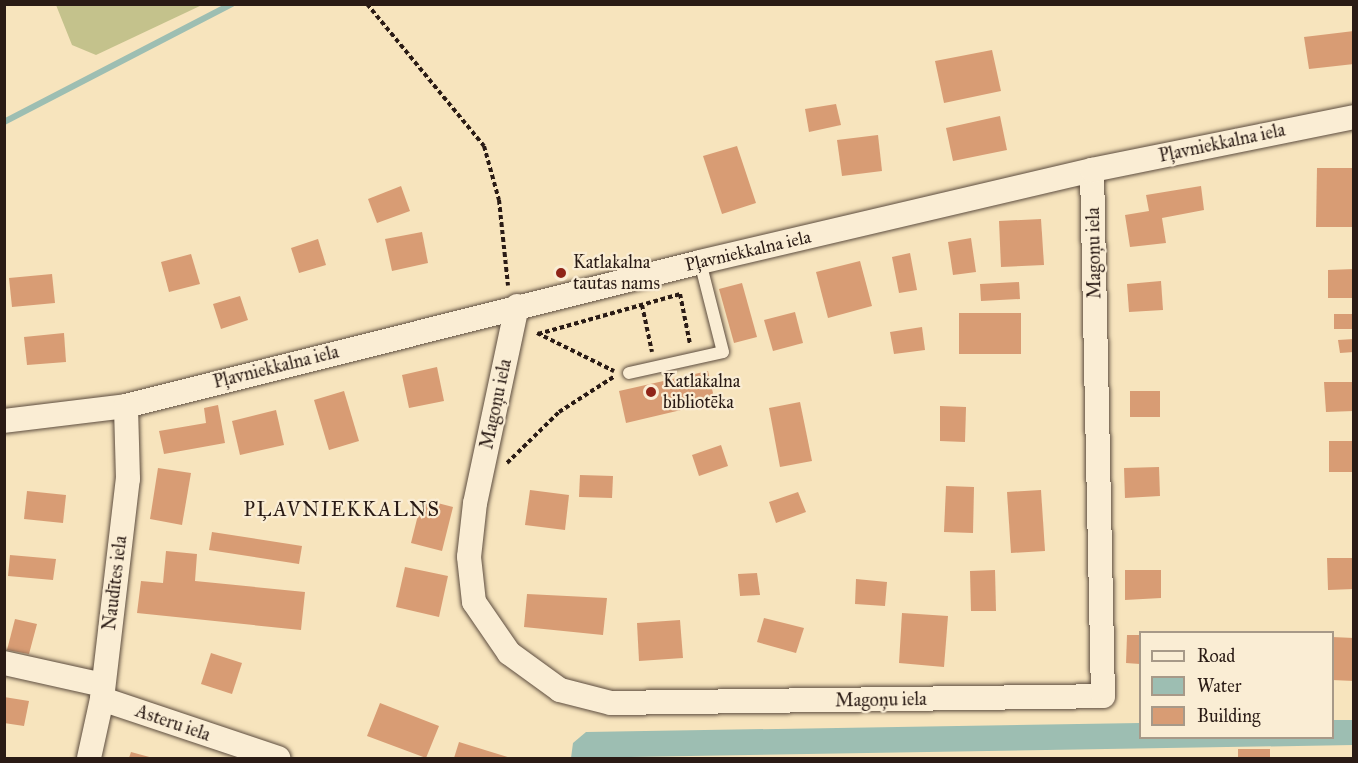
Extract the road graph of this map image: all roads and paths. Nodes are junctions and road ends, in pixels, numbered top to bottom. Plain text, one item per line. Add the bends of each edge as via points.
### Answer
1 (367, 4) edge
2 (1353, 117) edge
3 (1092, 170) junction
4 (700, 262) junction
5 (642, 305) junction
6 (514, 310) junction
7 (538, 334) junction
8 (693, 359) junction
9 (655, 368) junction
10 (629, 374) dead end
11 (126, 406) junction
12 (4, 421) edge
13 (504, 468) dead end
14 (4, 663) edge
15 (103, 692) junction
16 (89, 759) edge
17 (278, 759) edge

1 - 6 path via 484,146 499,200
2 - 3 street, Pļavniekkalna iela
3 - 4 street, Pļavniekkalna iela
3 - 6 street, Magoņu iela via 1103,696 611,703 560,690 509,652 474,602 470,557 475,503
4 - 6 street, Pļavniekkalna iela
4 - 8 lane via 723,352
5 - 7 path
5 - 8 path via 680,294
5 - 9 path
6 - 7 path
6 - 11 street, Pļavniekkalna iela
7 - 13 path via 620,373 559,412
8 - 9 lane
9 - 10 lane
11 - 12 street, Pļavniekkalna iela
11 - 15 street, Naudītes iela via 128,479
14 - 15 street, Asteru iela
15 - 16 street, Naudītes iela
15 - 17 street, Asteru iela

